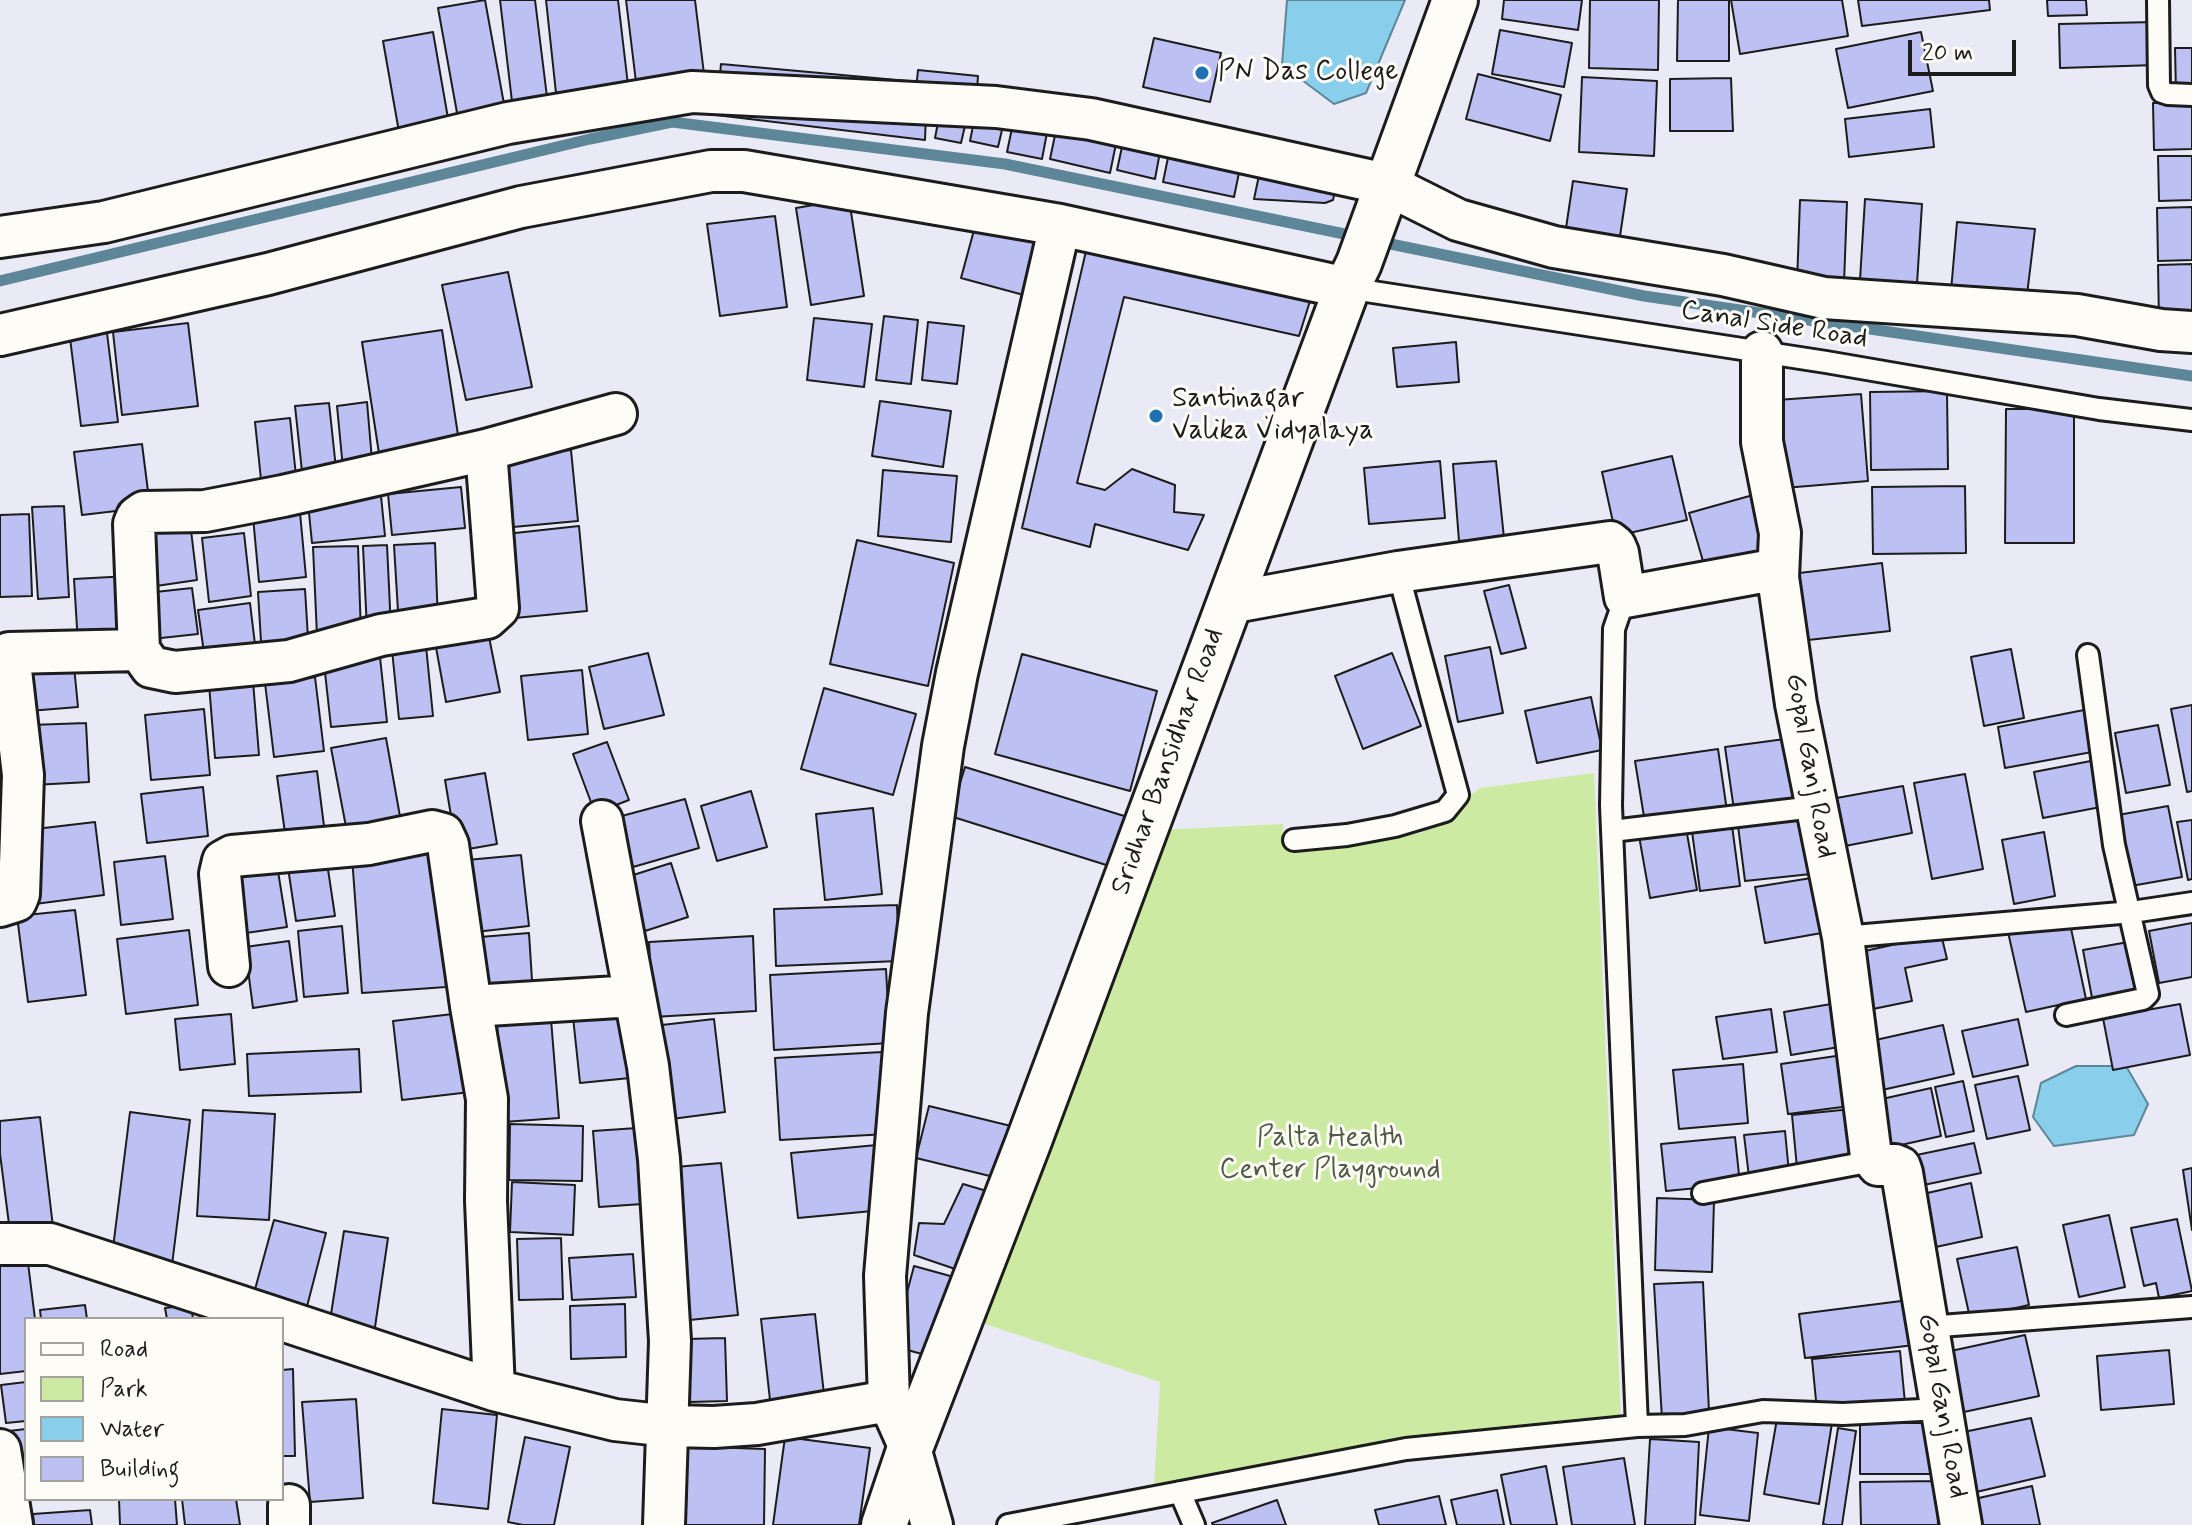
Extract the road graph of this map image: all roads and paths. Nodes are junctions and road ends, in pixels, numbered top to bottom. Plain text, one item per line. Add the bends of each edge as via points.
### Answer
1 (1455, 0) edge
2 (2158, 0) edge
3 (2192, 95) edge
4 (1386, 184) junction
5 (1060, 225) junction
6 (0, 237) edge
7 (1359, 259) junction
8 (2192, 332) edge
9 (0, 335) edge
10 (1762, 352) junction
11 (616, 414) dead end
12 (2192, 420) edge
13 (486, 450) junction
14 (1398, 572) junction
15 (1778, 577) junction
16 (1625, 597) junction
17 (1229, 603) junction
18 (4, 647) edge
19 (139, 650) junction
20 (2088, 655) dead end
21 (1814, 807) junction
22 (602, 821) dead end
23 (1612, 831) junction
24 (1294, 840) dead end
25 (2192, 903) edge
26 (0, 906) edge
27 (2130, 912) junction
28 (1843, 937) junction
29 (229, 966) dead end
30 (634, 996) junction
31 (471, 1006) junction
32 (2066, 1015) dead end
33 (1873, 1161) junction
34 (1703, 1193) dead end
35 (0, 1244) edge
36 (2192, 1307) edge
37 (275, 1317) edge
38 (284, 1320) edge
39 (1927, 1327) junction
40 (494, 1390) junction
41 (889, 1401) junction
42 (1941, 1409) junction
43 (669, 1426) junction
44 (1637, 1426) junction
45 (910, 1448) junction
46 (0, 1450) edge
47 (1180, 1492) junction
48 (12, 1525) edge
49 (664, 1525) edge
50 (884, 1525) edge
51 (932, 1525) edge
52 (1008, 1525) edge
53 (1194, 1525) edge
54 (1961, 1525) edge

1 - 4 street, Sridhar Bansidhar Road
2 - 3 lane via 2159,85 2168,94
4 - 6 street via 1091,119 996,107 692,92 508,123 104,222
4 - 7 street, Sridhar Bansidhar Road
4 - 8 street via 1458,220 1554,247 1824,298 2077,315
5 - 7 street
5 - 9 street via 744,171 711,171 521,207 268,274
5 - 41 street via 943,746 904,1044 885,1276
7 - 10 lane, Canal Side Road
7 - 17 street, Sridhar Bansidhar Road
10 - 12 lane, Canal Side Road
10 - 15 street, Gopal Ganj Road via 1762,442 1780,533
11 - 13 street
13 - 19 street via 205,511 144,512 134,524
13 - 19 street via 498,608 487,618 381,635 289,661 250,666 175,672 151,667
14 - 16 street via 1610,542 1618,553
14 - 17 street
14 - 24 lane via 1458,795 1445,811 1395,826
15 - 16 street via 1762,572
15 - 21 street, Gopal Ganj Road
16 - 23 lane via 1614,629
17 - 45 street, Sridhar Bansidhar Road
18 - 19 street
18 - 26 street via 23,775 19,894 16,901
20 - 27 lane via 2114,845
21 - 23 lane
21 - 28 street, Gopal Ganj Road
22 - 30 street
23 - 44 lane
25 - 27 lane
27 - 28 lane
27 - 32 lane via 2146,997
28 - 33 street, Gopal Ganj Road
29 - 31 street via 223,861 432,831 443,834 448,845
30 - 31 street
30 - 43 street via 659,1159 670,1341
31 - 40 street via 487,1099
33 - 34 lane
33 - 39 street, Gopal Ganj Road via 1900,1167 1902,1173
35 - 37 street via 50,1244
36 - 39 lane
38 - 40 street
39 - 42 street, Gopal Ganj Road
40 - 43 street via 615,1420
41 - 43 street via 757,1424
41 - 45 street
42 - 44 lane via 1763,1411 1685,1425
42 - 54 street, Gopal Ganj Road
43 - 49 street
44 - 47 lane via 1406,1449
45 - 50 street, Sridhar Bansidhar Road
45 - 51 street
46 - 48 street
47 - 52 lane
47 - 53 lane

